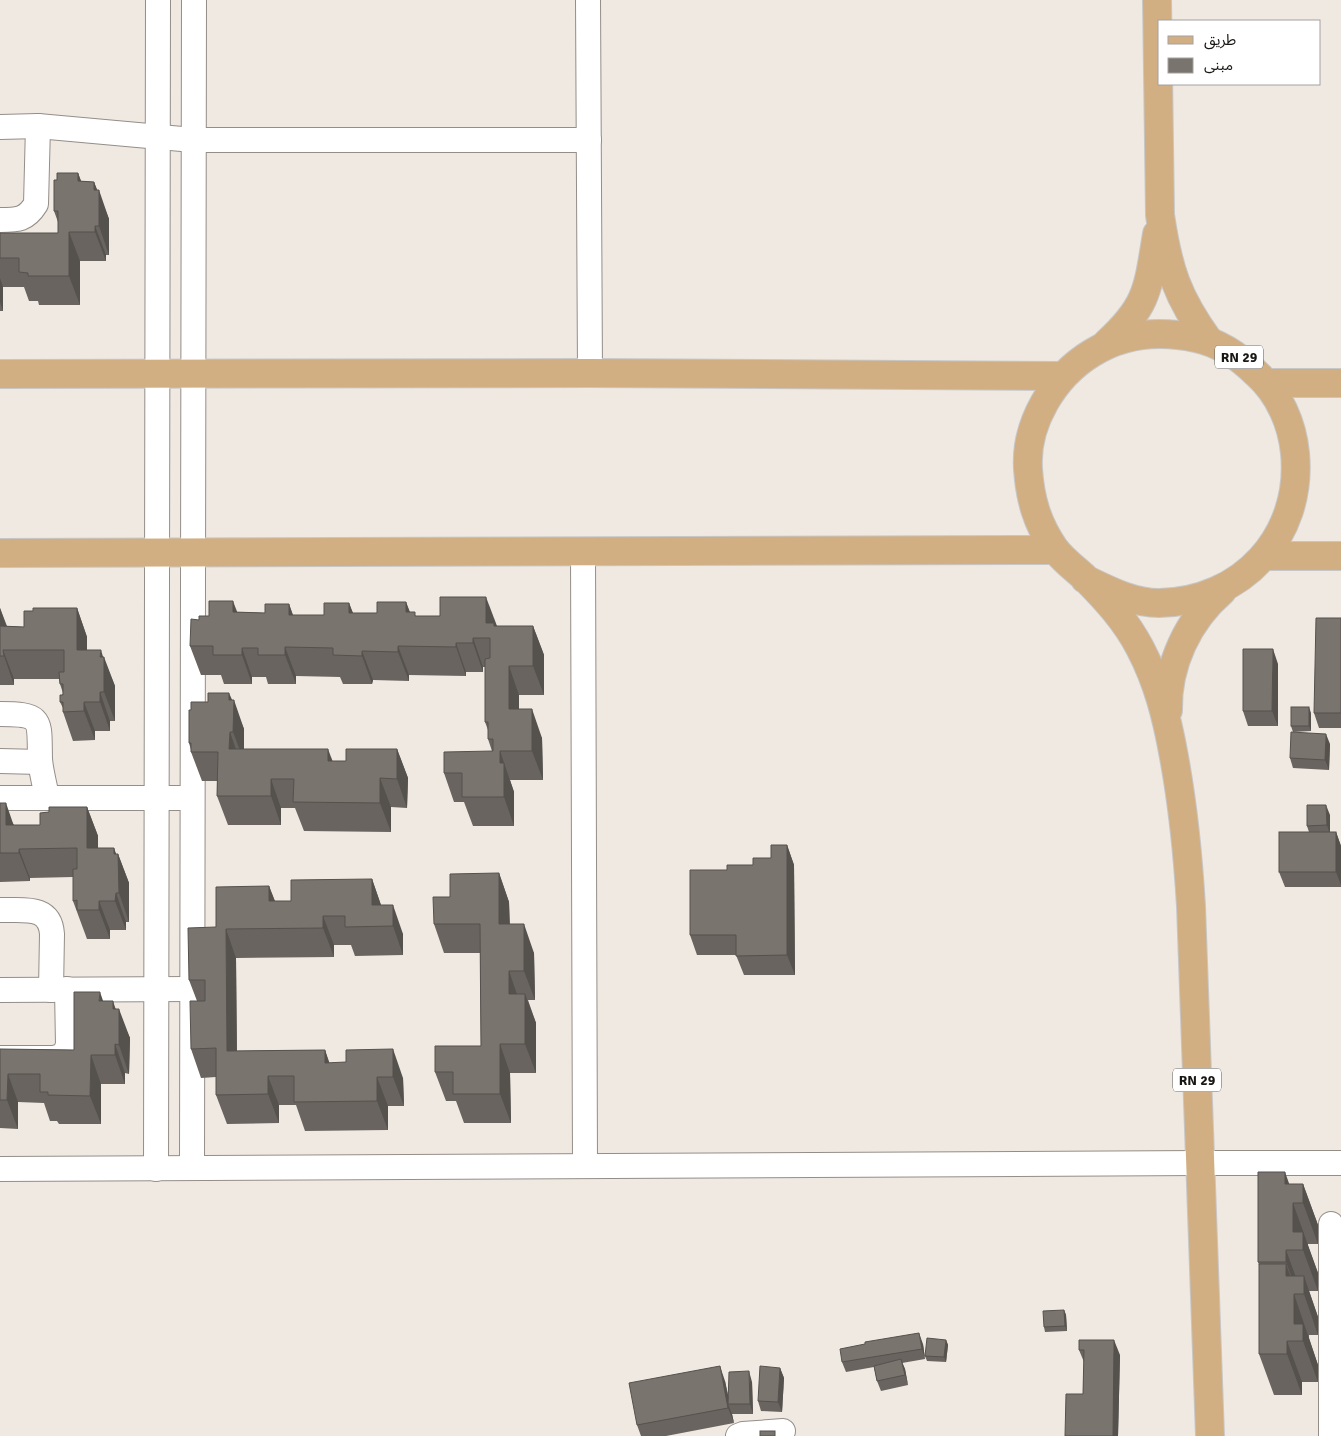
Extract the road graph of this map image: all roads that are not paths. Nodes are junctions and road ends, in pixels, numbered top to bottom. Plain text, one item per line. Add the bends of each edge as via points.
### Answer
1 (158, 0) edge
2 (194, 0) edge
3 (588, 0) edge
4 (1157, 0) edge
5 (1158, 72) edge
6 (1158, 85) edge
7 (38, 126) junction
8 (0, 127) edge
9 (157, 137) junction
10 (193, 140) junction
11 (589, 140) junction
12 (1160, 215) junction
13 (0, 220) edge
14 (1209, 341) junction
15 (1104, 346) junction
16 (157, 373) junction
17 (193, 373) junction
18 (590, 373) junction
19 (0, 374) edge
20 (1062, 376) junction
21 (1267, 383) junction
22 (1341, 383) edge
23 (1055, 550) junction
24 (584, 551) junction
25 (156, 553) junction
26 (192, 553) junction
27 (0, 554) edge
28 (1264, 556) junction
29 (1341, 556) edge
30 (1085, 579) junction
31 (1230, 585) junction
32 (0, 714) edge
33 (1168, 726) junction
34 (0, 761) edge
35 (40, 762) junction
36 (0, 798) edge
37 (47, 798) junction
38 (155, 798) junction
39 (191, 798) junction
40 (0, 910) edge
41 (155, 988) junction
42 (191, 989) junction
43 (0, 990) edge
44 (59, 990) junction
45 (0, 1058) edge
46 (1200, 1163) junction
47 (1341, 1163) edge
48 (585, 1166) junction
49 (192, 1168) junction
50 (156, 1169) junction
51 (0, 1170) edge
52 (1331, 1224) dead end
53 (783, 1432) dead end
54 (738, 1436) edge
55 (1210, 1436) edge
56 (1331, 1436) edge

1 - 9 street
2 - 10 street
3 - 11 street
4 - 5 main road, RN 29
6 - 12 main road, RN 29
7 - 8 street
7 - 9 street
7 - 13 street via 36,204 21,219
9 - 10 street
9 - 16 street
10 - 11 street
10 - 17 street
11 - 18 street
12 - 14 main road, RN 29 via 1174,281
12 - 15 main road, RN 29 via 1148,286 1141,304 1131,320
14 - 15 main road, RN 29 via 1174,333 1138,335
14 - 21 main road, RN 29 via 1241,358
15 - 20 main road, RN 29
16 - 17 main road
16 - 19 main road
16 - 25 street
17 - 18 main road
17 - 26 street
18 - 20 main road
20 - 23 main road, RN 29 via 1044,402 1032,431 1028,462 1030,493 1039,523
21 - 22 main road
21 - 28 main road, RN 29 via 1284,410 1294,439 1297,470 1287,516
23 - 24 main road
23 - 30 main road, RN 29
24 - 26 main road
24 - 48 street
25 - 26 main road
25 - 27 main road
25 - 38 street
26 - 39 street
28 - 29 main road
28 - 31 main road, RN 29
30 - 31 main road, RN 29 via 1119,596 1157,603 1194,599
30 - 33 main road, RN 29 via 1124,621 1139,646 1155,680
31 - 33 main road, RN 29 via 1209,602 1180,647 1172,672
32 - 35 street via 29,715 36,721 40,729
33 - 46 main road, RN 29 via 1188,863
34 - 35 street
35 - 37 street
36 - 37 street
37 - 38 street
38 - 39 street
38 - 41 street
39 - 42 street
40 - 44 street via 39,912 47,917 51,925
41 - 42 street
41 - 44 street
41 - 50 street
42 - 49 street
43 - 44 street
44 - 45 street via 68,1045 64,1055
46 - 47 street
46 - 48 street
46 - 55 main road, RN 29
48 - 49 street
49 - 50 street
50 - 51 street
52 - 56 street
53 - 54 street

